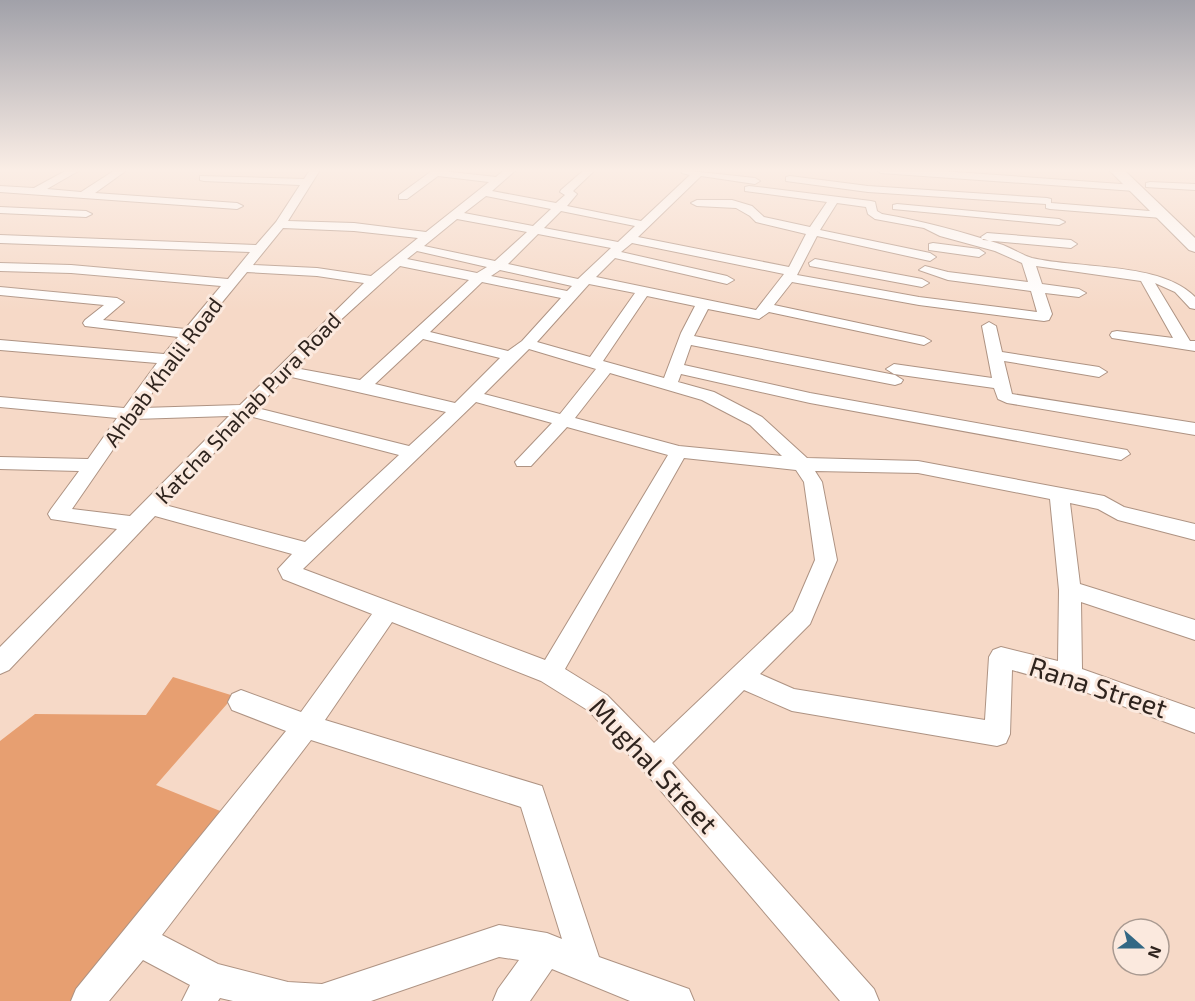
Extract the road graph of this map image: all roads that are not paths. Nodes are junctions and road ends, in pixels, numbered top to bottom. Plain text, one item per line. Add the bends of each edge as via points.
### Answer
1 (285, 217) edge
2 (452, 217) edge
3 (463, 217) edge
4 (549, 217) edge
5 (605, 217) edge
6 (649, 217) edge
7 (757, 217) edge
8 (823, 217) edge
9 (883, 217) edge
10 (1003, 217) edge
11 (1056, 217) edge
12 (1164, 217) edge
13 (1181, 217) edge
14 (1059, 222) junction
15 (641, 224) junction
16 (280, 225) junction
17 (1195, 228) edge
18 (535, 231) junction
19 (813, 231) junction
20 (940, 232) junction
21 (428, 236) junction
22 (0, 240) edge
23 (1071, 244) junction
24 (620, 246) junction
25 (414, 247) junction
26 (1195, 247) edge
27 (259, 249) junction
28 (931, 252) junction
29 (1027, 260) junction
30 (396, 261) junction
31 (815, 263) dead end
32 (495, 265) junction
33 (0, 267) edge
34 (244, 268) junction
35 (1078, 269) junction
36 (791, 275) junction
37 (923, 277) junction
38 (1145, 277) junction
39 (479, 278) junction
40 (374, 280) junction
41 (727, 280) dead end
42 (584, 282) junction
43 (231, 283) junction
44 (1036, 287) junction
45 (0, 291) edge
46 (643, 291) junction
47 (1079, 292) dead end
48 (570, 296) junction
49 (919, 301) junction
50 (704, 303) junction
51 (1195, 305) edge
52 (763, 311) junction
53 (989, 326) dead end
54 (418, 333) junction
55 (189, 334) junction
56 (1117, 335) dead end
57 (686, 339) junction
58 (924, 340) dead end
59 (0, 345) edge
60 (1190, 345) edge
61 (519, 350) junction
62 (995, 355) junction
63 (168, 359) junction
64 (600, 364) junction
65 (894, 368) junction
66 (283, 370) junction
67 (1099, 372) dead end
68 (673, 377) junction
69 (363, 386) junction
70 (1003, 390) junction
71 (473, 396) junction
72 (0, 402) edge
73 (457, 409) junction
74 (245, 410) junction
75 (890, 411) junction
76 (129, 414) junction
77 (565, 419) junction
78 (1195, 429) edge
79 (679, 452) junction
80 (412, 453) junction
81 (1121, 454) dead end
82 (525, 462) dead end
83 (0, 463) edge
84 (802, 464) junction
85 (93, 465) junction
86 (1059, 495) junction
87 (152, 508) junction
88 (135, 524) junction
89 (1195, 532) edge
90 (307, 550) junction
91 (1070, 590) junction
92 (388, 609) junction
93 (1195, 630) edge
94 (0, 663) edge
95 (550, 673) junction
96 (1071, 675) junction
97 (740, 677) junction
98 (241, 702) dead end
99 (1195, 721) edge
100 (306, 726) junction
101 (654, 762) junction
102 (138, 940) junction
103 (547, 949) junction
104 (587, 969) junction
105 (206, 990) edge
106 (88, 1001) edge
107 (322, 1001) edge
108 (510, 1001) edge
109 (677, 1001) edge
110 (862, 1001) edge

1 - 16 street, Ahbab Khalil Road
2 - 21 street, Katcha Shahab Pura Road
3 - 18 street
4 - 18 street
5 - 15 street
6 - 15 street
7 - 19 street
8 - 19 street
9 - 20 street via 927,225
10 - 14 street
11 - 14 street
12 - 26 main road
13 - 17 main road
14 - 23 street
15 - 24 street
16 - 21 street via 354,227
16 - 27 street, Ahbab Khalil Road
18 - 24 street
18 - 32 street via 507,259
19 - 28 street
19 - 36 street
20 - 23 street
20 - 28 street
20 - 29 street
21 - 25 street, Katcha Shahab Pura Road
22 - 27 street
23 - 35 street via 1077,254
24 - 36 street
24 - 41 street
24 - 42 street
25 - 30 street, Katcha Shahab Pura Road
25 - 32 street
27 - 34 street, Ahbab Khalil Road
28 - 29 street
28 - 37 street
29 - 35 street
29 - 44 street
30 - 39 street
30 - 40 street, Katcha Shahab Pura Road
31 - 37 street
32 - 39 street
32 - 42 street
33 - 43 street
34 - 40 street
34 - 43 street, Ahbab Khalil Road
35 - 38 street
36 - 49 street
36 - 52 street
37 - 44 street
37 - 49 street
38 - 51 street via 1180,289
38 - 60 street
39 - 48 street
39 - 54 street
40 - 66 street, Katcha Shahab Pura Road
42 - 46 street
42 - 48 street
43 - 55 street, Ahbab Khalil Road
44 - 47 street
44 - 49 street via 1044,317
45 - 55 street via 117,302 90,323
46 - 50 street
46 - 64 street
48 - 61 street
50 - 52 street
50 - 57 street
52 - 58 street
53 - 62 street
54 - 61 street
54 - 69 street
55 - 63 street, Ahbab Khalil Road
56 - 60 street
57 - 65 street
57 - 68 street
59 - 63 street
61 - 64 street
61 - 71 street
62 - 67 street
62 - 70 street
63 - 76 street, Ahbab Khalil Road
64 - 68 street
64 - 77 street
65 - 70 street
65 - 75 street
66 - 69 street
66 - 74 street, Katcha Shahab Pura Road
68 - 75 street
68 - 84 street via 756,422
69 - 73 street
70 - 78 street via 1012,399
71 - 73 street
71 - 77 street
72 - 76 street
73 - 80 street
74 - 76 street
74 - 80 street
74 - 87 street, Katcha Shahab Pura Road
75 - 81 street
76 - 85 street, Ahbab Khalil Road
77 - 79 street
77 - 82 street
79 - 84 street
79 - 95 street
80 - 90 street
83 - 85 street
84 - 86 street via 918,467
84 - 97 street via 813,482 826,560 802,617
85 - 88 street, Ahbab Khalil Road via 58,514
86 - 89 street via 1104,503 1118,513
86 - 91 street
87 - 88 street, Katcha Shahab Pura Road
87 - 90 street
88 - 94 street, Katcha Shahab Pura Road
90 - 92 street, Mughal Street via 289,569 291,573
91 - 93 street
91 - 96 street
92 - 95 street, Mughal Street
92 - 100 street
95 - 101 street, Mughal Street via 598,703
96 - 97 street, Rana Street via 1001,657 997,734 792,700
96 - 99 street, Rana Street
97 - 101 street
98 - 100 street
100 - 102 street
100 - 104 street via 532,796
101 - 110 street, Mughal Street
102 - 105 street
102 - 106 street
103 - 104 street
103 - 107 street via 499,941
103 - 108 street
104 - 109 street
105 - 107 street

